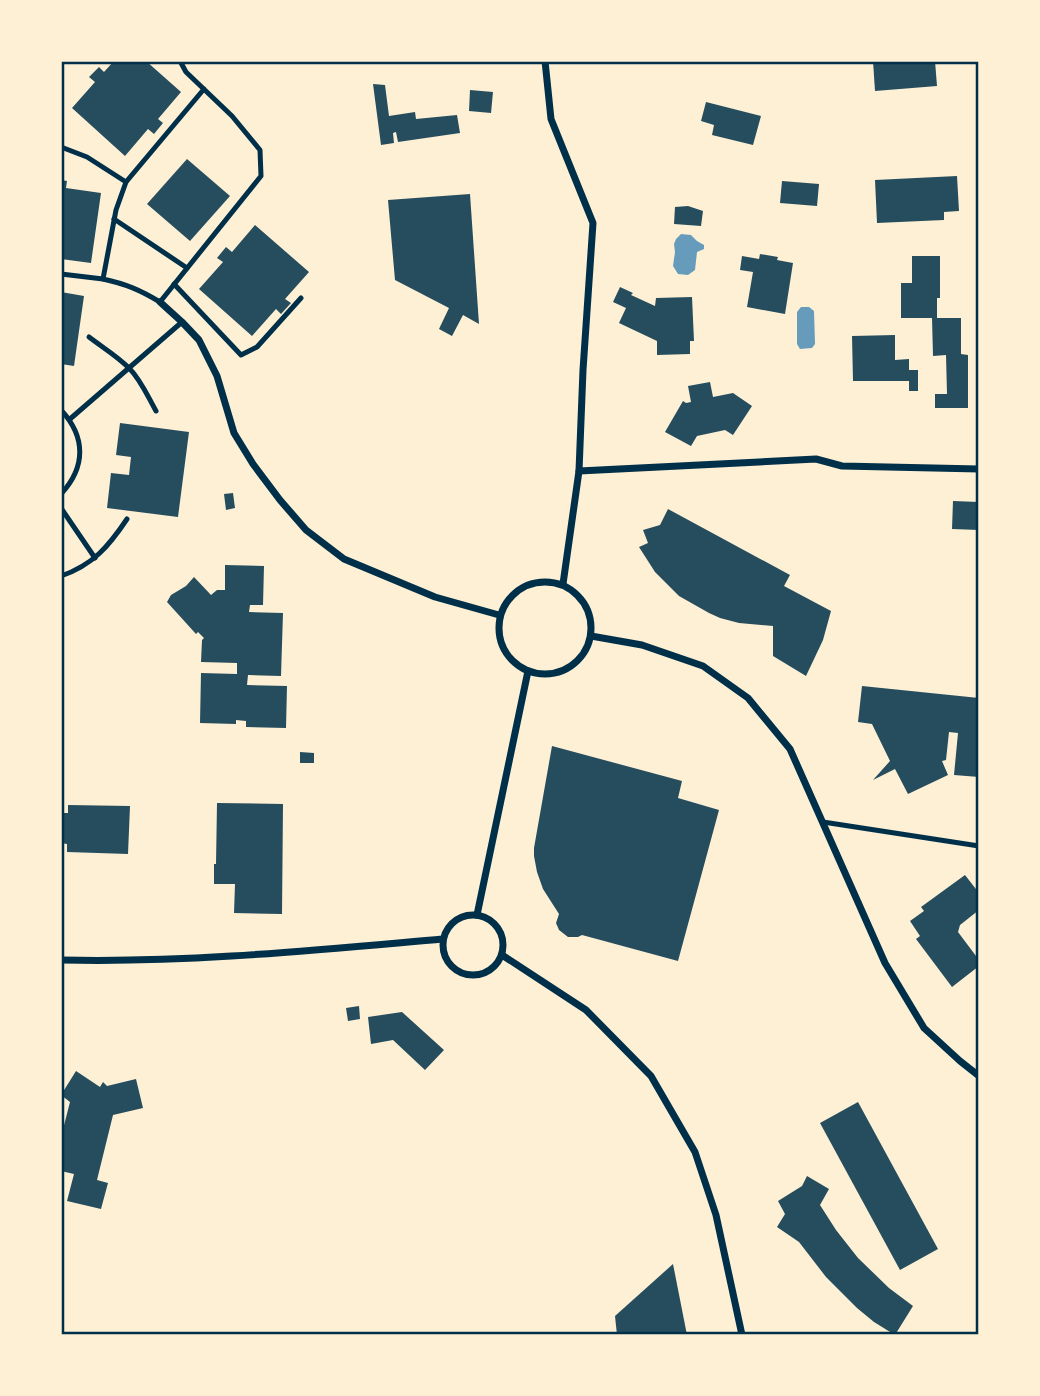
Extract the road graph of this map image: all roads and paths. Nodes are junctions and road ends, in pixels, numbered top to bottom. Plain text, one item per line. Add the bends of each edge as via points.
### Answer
1 (180, 61) edge
2 (545, 61) edge
3 (204, 89) junction
4 (61, 146) edge
5 (126, 182) junction
6 (114, 219) junction
7 (187, 268) junction
8 (61, 274) edge
9 (103, 279) junction
10 (174, 284) junction
11 (301, 298) dead end
12 (160, 302) junction
13 (182, 322) junction
14 (89, 337) dead end
15 (129, 368) junction
16 (61, 410) edge
17 (156, 411) dead end
18 (70, 419) junction
19 (979, 469) edge
20 (579, 471) junction
21 (61, 494) edge
22 (61, 508) edge
23 (127, 519) dead end
24 (95, 558) junction
25 (61, 576) edge
26 (563, 584) junction
27 (499, 615) junction
28 (591, 636) junction
29 (528, 671) junction
30 (823, 822) junction
31 (979, 846) edge
32 (477, 915) junction
33 (443, 939) junction
34 (502, 955) junction
35 (61, 960) edge
36 (979, 1076) edge
37 (742, 1335) edge

1 - 3 lane
2 - 20 street via 551,119 593,223
3 - 5 lane
3 - 7 lane via 260,150 261,176
4 - 5 lane
5 - 6 lane
6 - 7 lane
6 - 9 lane
7 - 10 lane
8 - 9 lane
9 - 12 lane via 140,290
10 - 11 lane via 241,355 257,347
10 - 12 lane
12 - 13 street
13 - 15 lane
13 - 27 street via 210,359 234,433 306,530 344,559 435,597
14 - 15 lane
15 - 17 lane
15 - 18 lane
16 - 18 lane
18 - 21 lane via 80,459 77,472
19 - 20 street via 842,466 816,459
20 - 26 street
22 - 24 lane
23 - 24 lane
24 - 25 lane
26 - 27 street via 531,583 517,590
26 - 28 street via 586,606
27 - 29 street via 500,642 506,654
28 - 29 street via 585,652 560,672
28 - 30 street via 642,645 703,666 748,698 790,749
29 - 32 street
30 - 31 lane
30 - 36 street via 886,963 924,1028
32 - 33 street via 458,918
32 - 34 street via 499,928
33 - 34 street via 446,959 470,976 490,971
33 - 35 street via 250,956
34 - 37 street via 586,1010 651,1076 695,1152 716,1215

